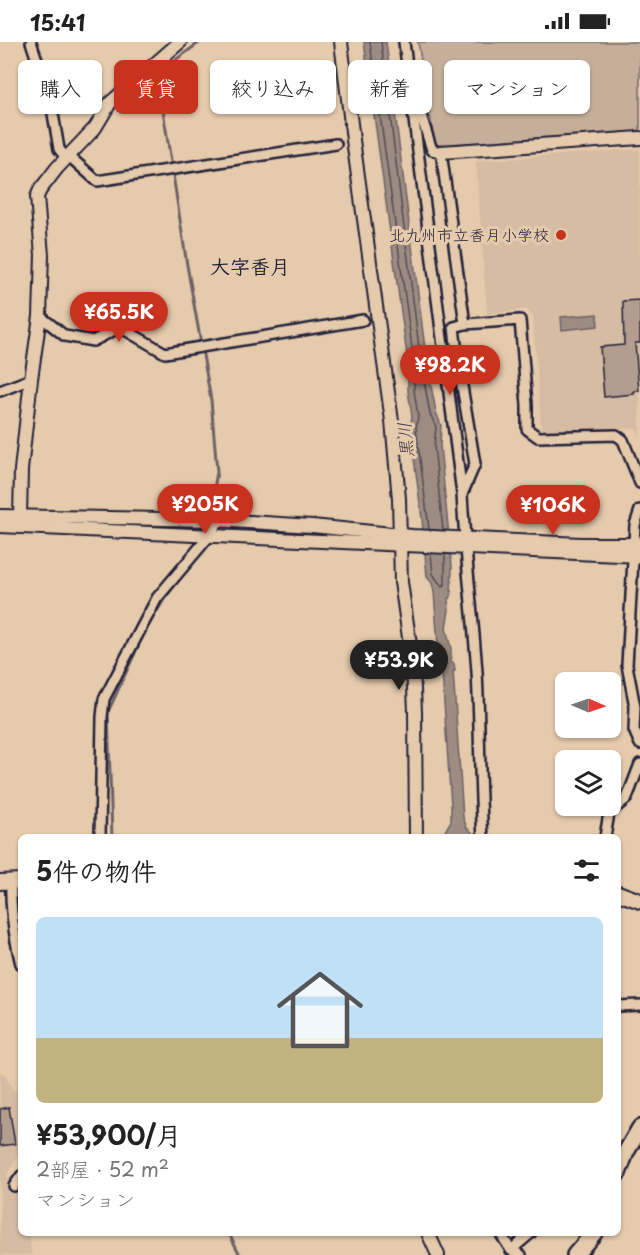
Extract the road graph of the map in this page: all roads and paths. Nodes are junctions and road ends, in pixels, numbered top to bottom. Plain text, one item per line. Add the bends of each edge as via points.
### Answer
1 (31, 42) edge
2 (180, 42) edge
3 (341, 42) edge
4 (404, 42) edge
5 (406, 60) edge
6 (413, 114) edge
7 (421, 114) edge
8 (640, 138) edge
9 (336, 144) dead end
10 (441, 152) junction
11 (68, 158) junction
12 (40, 316) junction
13 (363, 320) dead end
14 (465, 324) junction
15 (31, 379) junction
16 (0, 391) edge
17 (640, 483) edge
18 (462, 494) junction
19 (640, 510) edge
20 (0, 516) edge
21 (20, 517) junction
22 (218, 520) junction
23 (0, 525) edge
24 (211, 534) junction
25 (406, 540) junction
26 (464, 542) junction
27 (637, 550) edge
28 (640, 744) edge
29 (640, 764) edge
30 (100, 834) edge
31 (416, 834) edge
32 (483, 834) edge
33 (606, 834) edge
34 (11, 882) edge
35 (621, 893) edge
36 (640, 901) edge
37 (10, 909) junction
38 (0, 917) edge
39 (18, 949) edge
40 (640, 1005) edge
41 (621, 1006) edge
42 (640, 1128) edge
43 (621, 1165) edge
44 (18, 1180) edge
45 (14, 1186) dead end
46 (429, 1236) edge
47 (502, 1236) edge
48 (528, 1236) edge
49 (591, 1236) edge
50 (512, 1250) junction
51 (438, 1255) edge
52 (521, 1255) edge
53 (575, 1255) edge

1 - 11 street via 51,102 59,149
2 - 11 street via 110,103 95,128
3 - 25 street
4 - 5 street
6 - 18 street
7 - 10 street via 432,150
8 - 10 street
9 - 11 street via 97,181
10 - 14 street
11 - 12 street via 38,197 42,255
12 - 13 street via 65,336 93,341 120,327 165,352
12 - 15 street
14 - 17 street via 520,320 527,429 538,437 616,435 623,440
14 - 18 street via 454,327 475,464
15 - 16 street
15 - 21 street
18 - 26 street
19 - 27 street via 635,525
20 - 21 street
21 - 22 street
22 - 24 street
22 - 25 street
23 - 24 street
24 - 25 street
24 - 30 street via 157,598 104,699
25 - 26 street
25 - 31 street via 401,582 416,712
26 - 27 street
26 - 32 street via 477,672
27 - 28 street via 627,664 635,707 634,730
29 - 33 street via 627,798 609,813
34 - 37 street
35 - 36 main road
37 - 38 street
37 - 39 street
40 - 41 street
42 - 43 main road
44 - 45 street
46 - 51 street
47 - 50 street
48 - 50 street
49 - 53 main road
50 - 52 street

